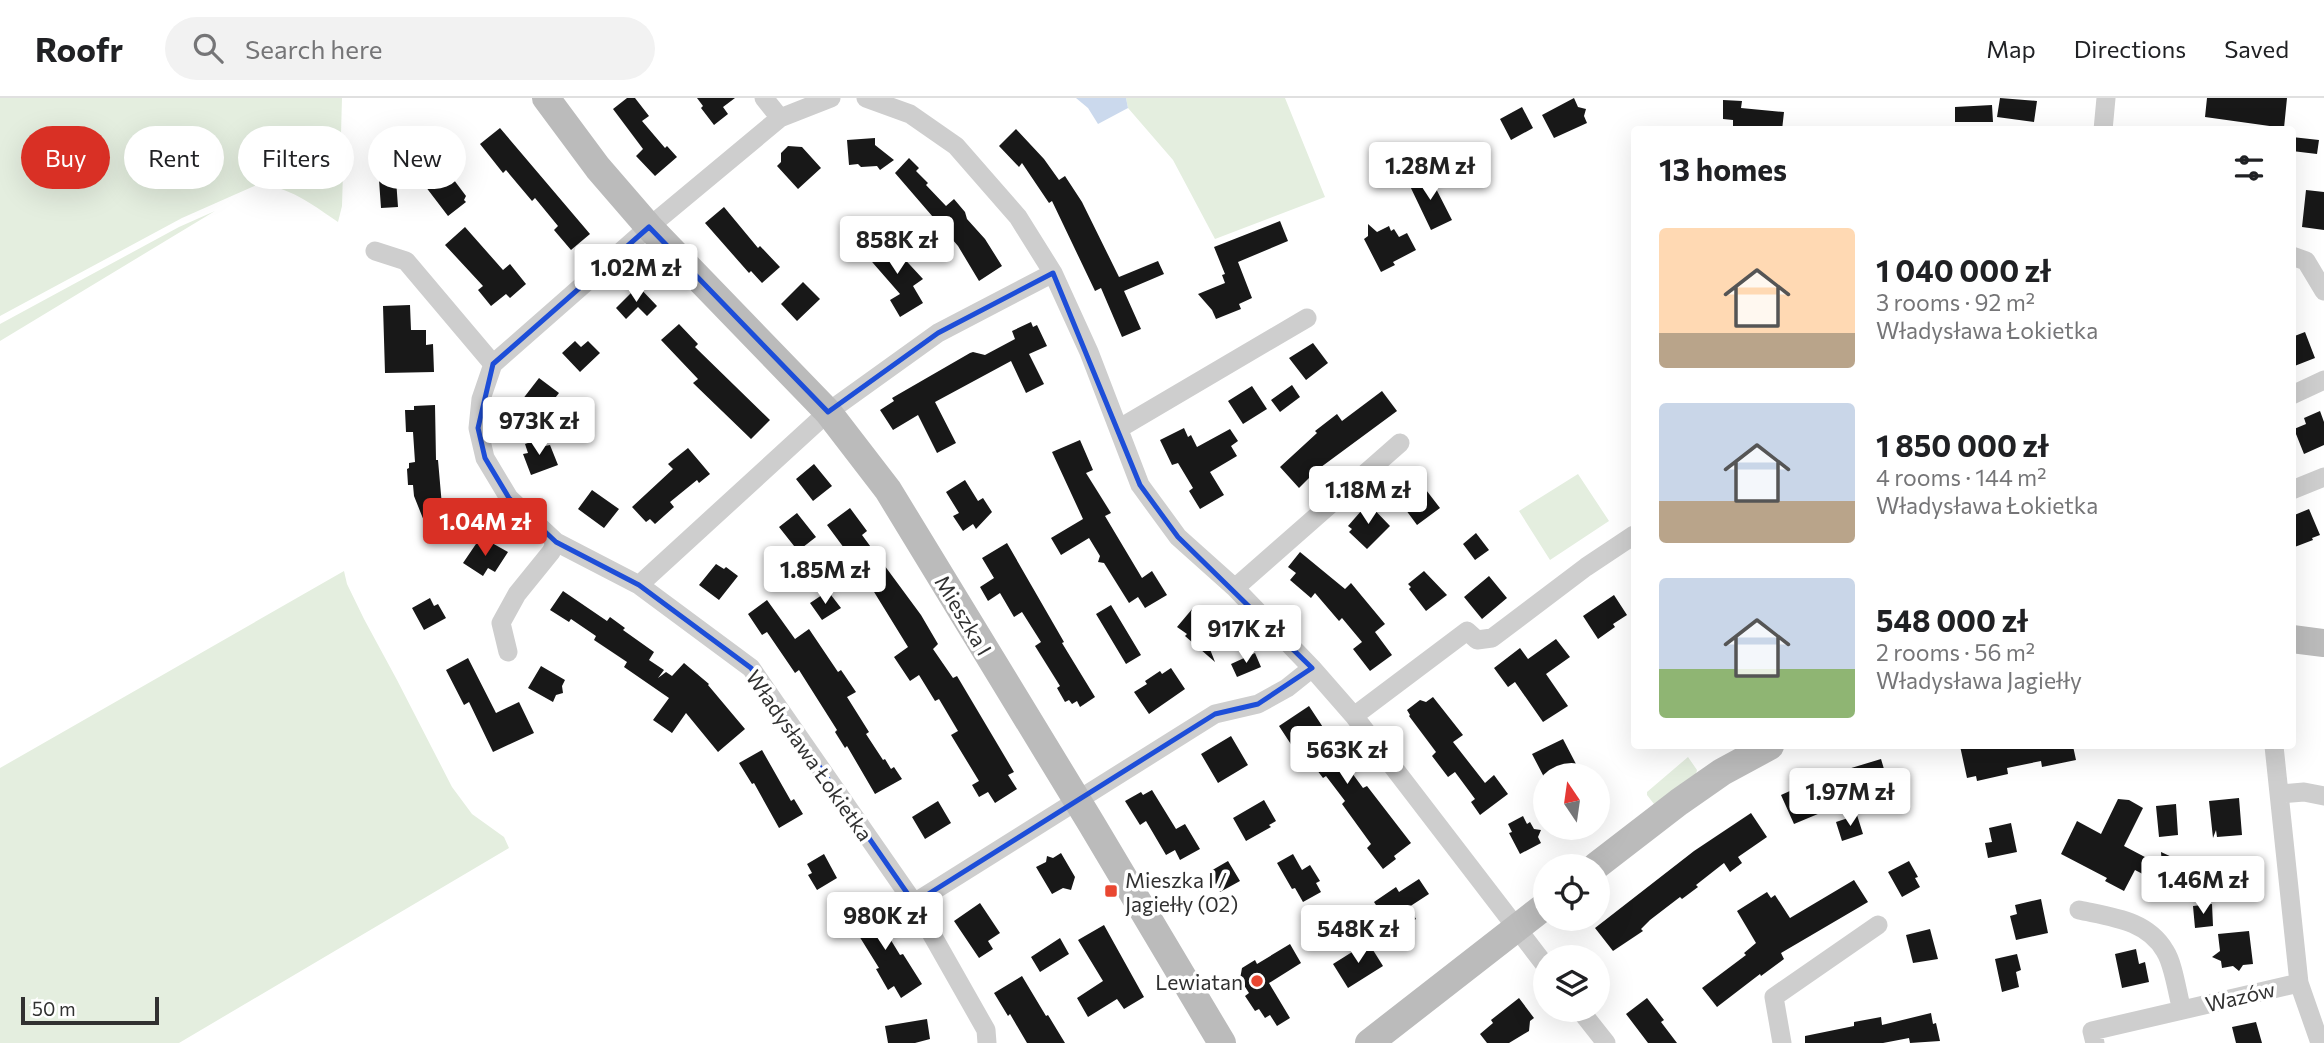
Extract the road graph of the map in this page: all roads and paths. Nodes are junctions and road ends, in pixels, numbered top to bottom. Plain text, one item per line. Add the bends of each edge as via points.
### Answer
1 (546, 98) edge
2 (764, 98) edge
3 (831, 98) edge
4 (866, 98) edge
5 (2106, 98) edge
6 (780, 118) junction
7 (2103, 126) edge
8 (649, 227) junction
9 (375, 250) dead end
10 (2296, 258) edge
11 (1054, 273) junction
12 (2324, 291) edge
13 (1307, 318) dead end
14 (493, 364) junction
15 (2324, 380) edge
16 (2296, 394) edge
17 (828, 412) junction
18 (1120, 428) junction
19 (1400, 443) dead end
20 (2324, 477) edge
21 (2296, 488) edge
22 (1631, 537) edge
23 (556, 542) junction
24 (639, 585) junction
25 (1235, 588) junction
26 (2296, 640) edge
27 (2324, 643) edge
28 (509, 652) dead end
29 (1312, 668) junction
30 (1354, 716) junction
31 (1764, 749) edge
32 (2274, 749) edge
33 (2280, 794) junction
34 (2324, 796) edge
35 (1077, 800) junction
36 (1610, 855) edge
37 (914, 903) junction
38 (2079, 910) dead end
39 (1533, 916) edge
40 (1878, 925) dead end
41 (1517, 929) junction
42 (1533, 950) edge
43 (2299, 983) junction
44 (2182, 1010) junction
45 (1589, 1022) edge
46 (987, 1043) edge
47 (1222, 1043) edge
48 (1369, 1043) edge
49 (1606, 1043) edge
50 (1782, 1043) edge
51 (2095, 1043) edge
52 (2320, 1043) edge

1 - 8 street, Mieszka I
2 - 6 street
3 - 6 street
4 - 11 street via 910,114 956,146 1018,217
5 - 7 street
6 - 8 street
8 - 14 street
8 - 17 street, Mieszka I
9 - 14 street via 406,261
10 - 12 street via 2306,261
11 - 17 street via 938,333
11 - 18 street
13 - 18 street
14 - 23 street, Władysława Łokietka via 478,414 485,458 509,498
15 - 16 street
17 - 24 street
17 - 35 street, Mieszka I via 888,490
18 - 25 street via 1140,485 1178,537
19 - 25 street
20 - 21 street
22 - 30 street via 1492,638 1477,640 1467,631
23 - 24 street, Władysława Łokietka
23 - 28 street via 500,623
24 - 37 street, Władysława Łokietka via 751,668
25 - 29 street
26 - 27 street
29 - 30 street
29 - 35 street via 1258,704 1214,714
30 - 41 street
31 - 36 street via 1721,772
32 - 33 street
33 - 34 street
33 - 43 street
35 - 37 street
35 - 47 street, Mieszka I
37 - 46 street, Władysława Łokietka via 986,1030
38 - 44 street, Wazów via 2128,921 2151,933 2167,953
39 - 41 street
40 - 50 street via 1774,997
41 - 42 street
41 - 48 street
43 - 44 street, Wazów
43 - 52 street
44 - 51 street, Wazów via 2092,1031
45 - 49 street

